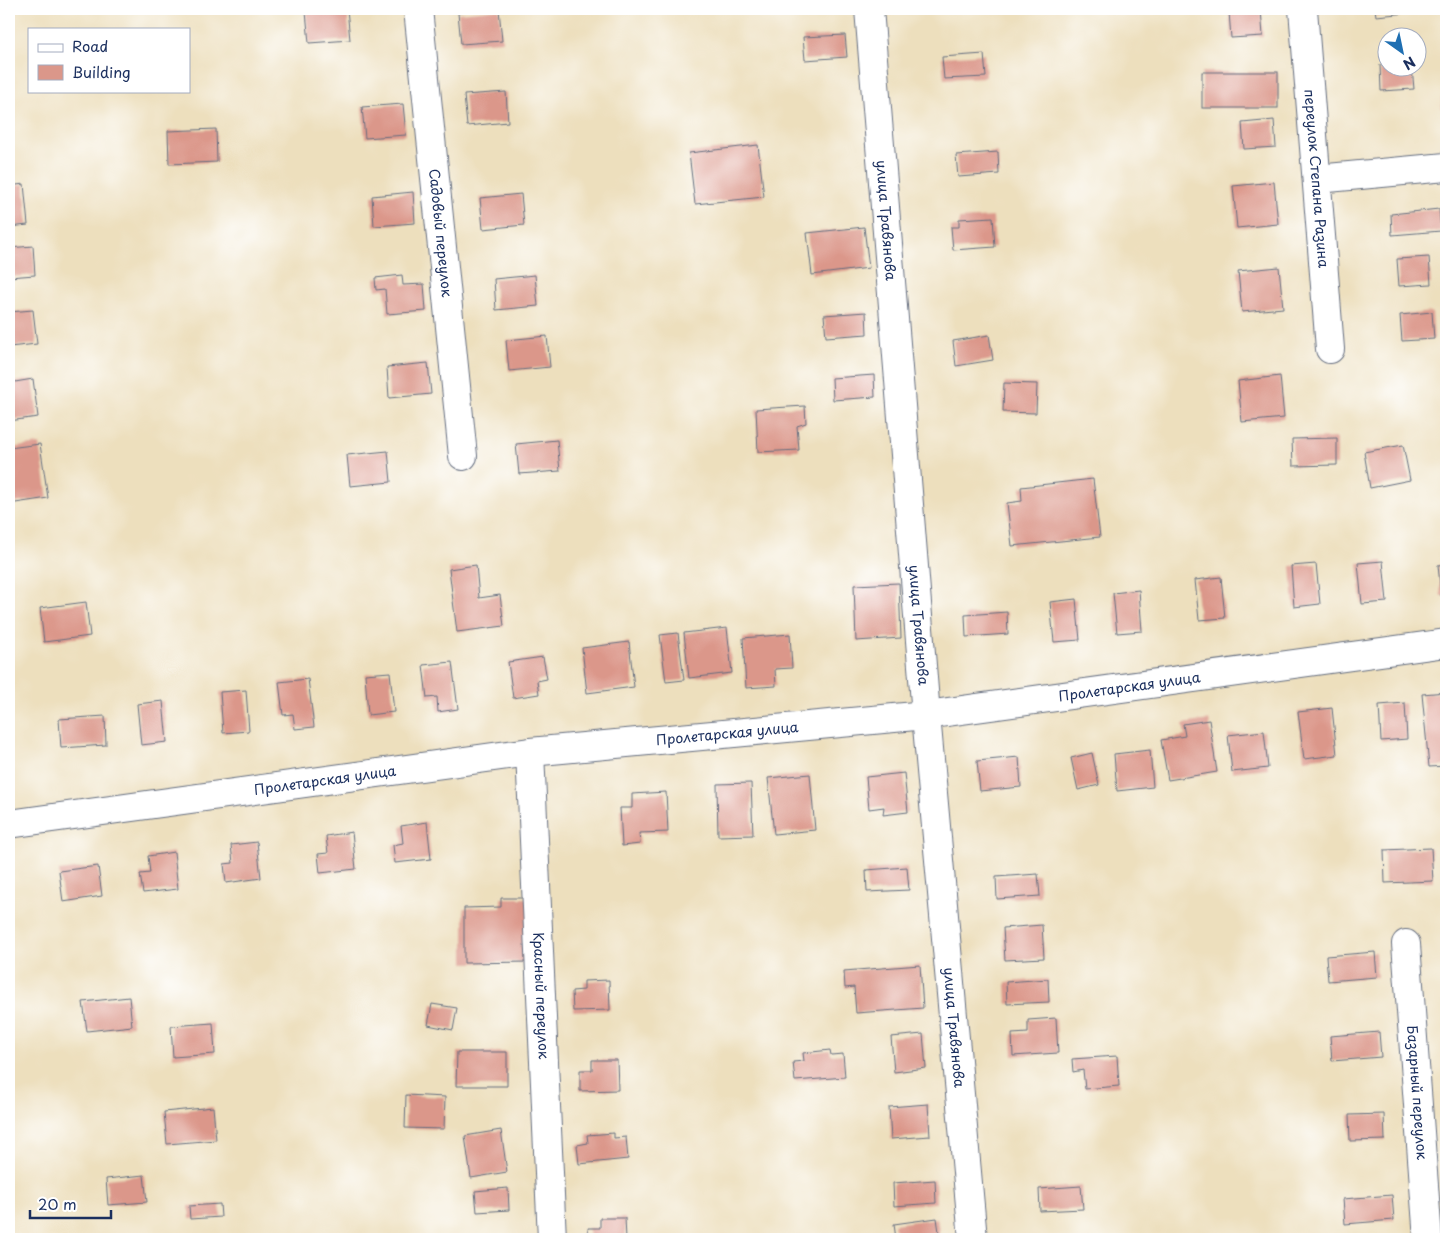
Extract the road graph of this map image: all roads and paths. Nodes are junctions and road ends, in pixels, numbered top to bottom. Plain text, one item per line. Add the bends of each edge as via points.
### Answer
1 (418, 9) edge
2 (869, 9) edge
3 (1303, 9) edge
4 (1446, 167) edge
5 (1318, 179) junction
6 (1330, 349) dead end
7 (463, 456) dead end
8 (1446, 643) edge
9 (926, 715) junction
10 (530, 752) junction
11 (9, 824) edge
12 (1406, 944) dead end
13 (552, 1239) edge
14 (973, 1239) edge
15 (1428, 1239) edge

1 - 7 street, Садовый переулок
2 - 9 street, улица Травянова
3 - 5 street, переулок Степана Разина
4 - 5 street
5 - 6 street, переулок Степана Разина
8 - 9 street, Пролетарская улица
9 - 10 street, Пролетарская улица
9 - 14 street, улица Травянова
10 - 11 street, Пролетарская улица
10 - 13 street, Красный переулок
12 - 15 street, Базарный переулок

